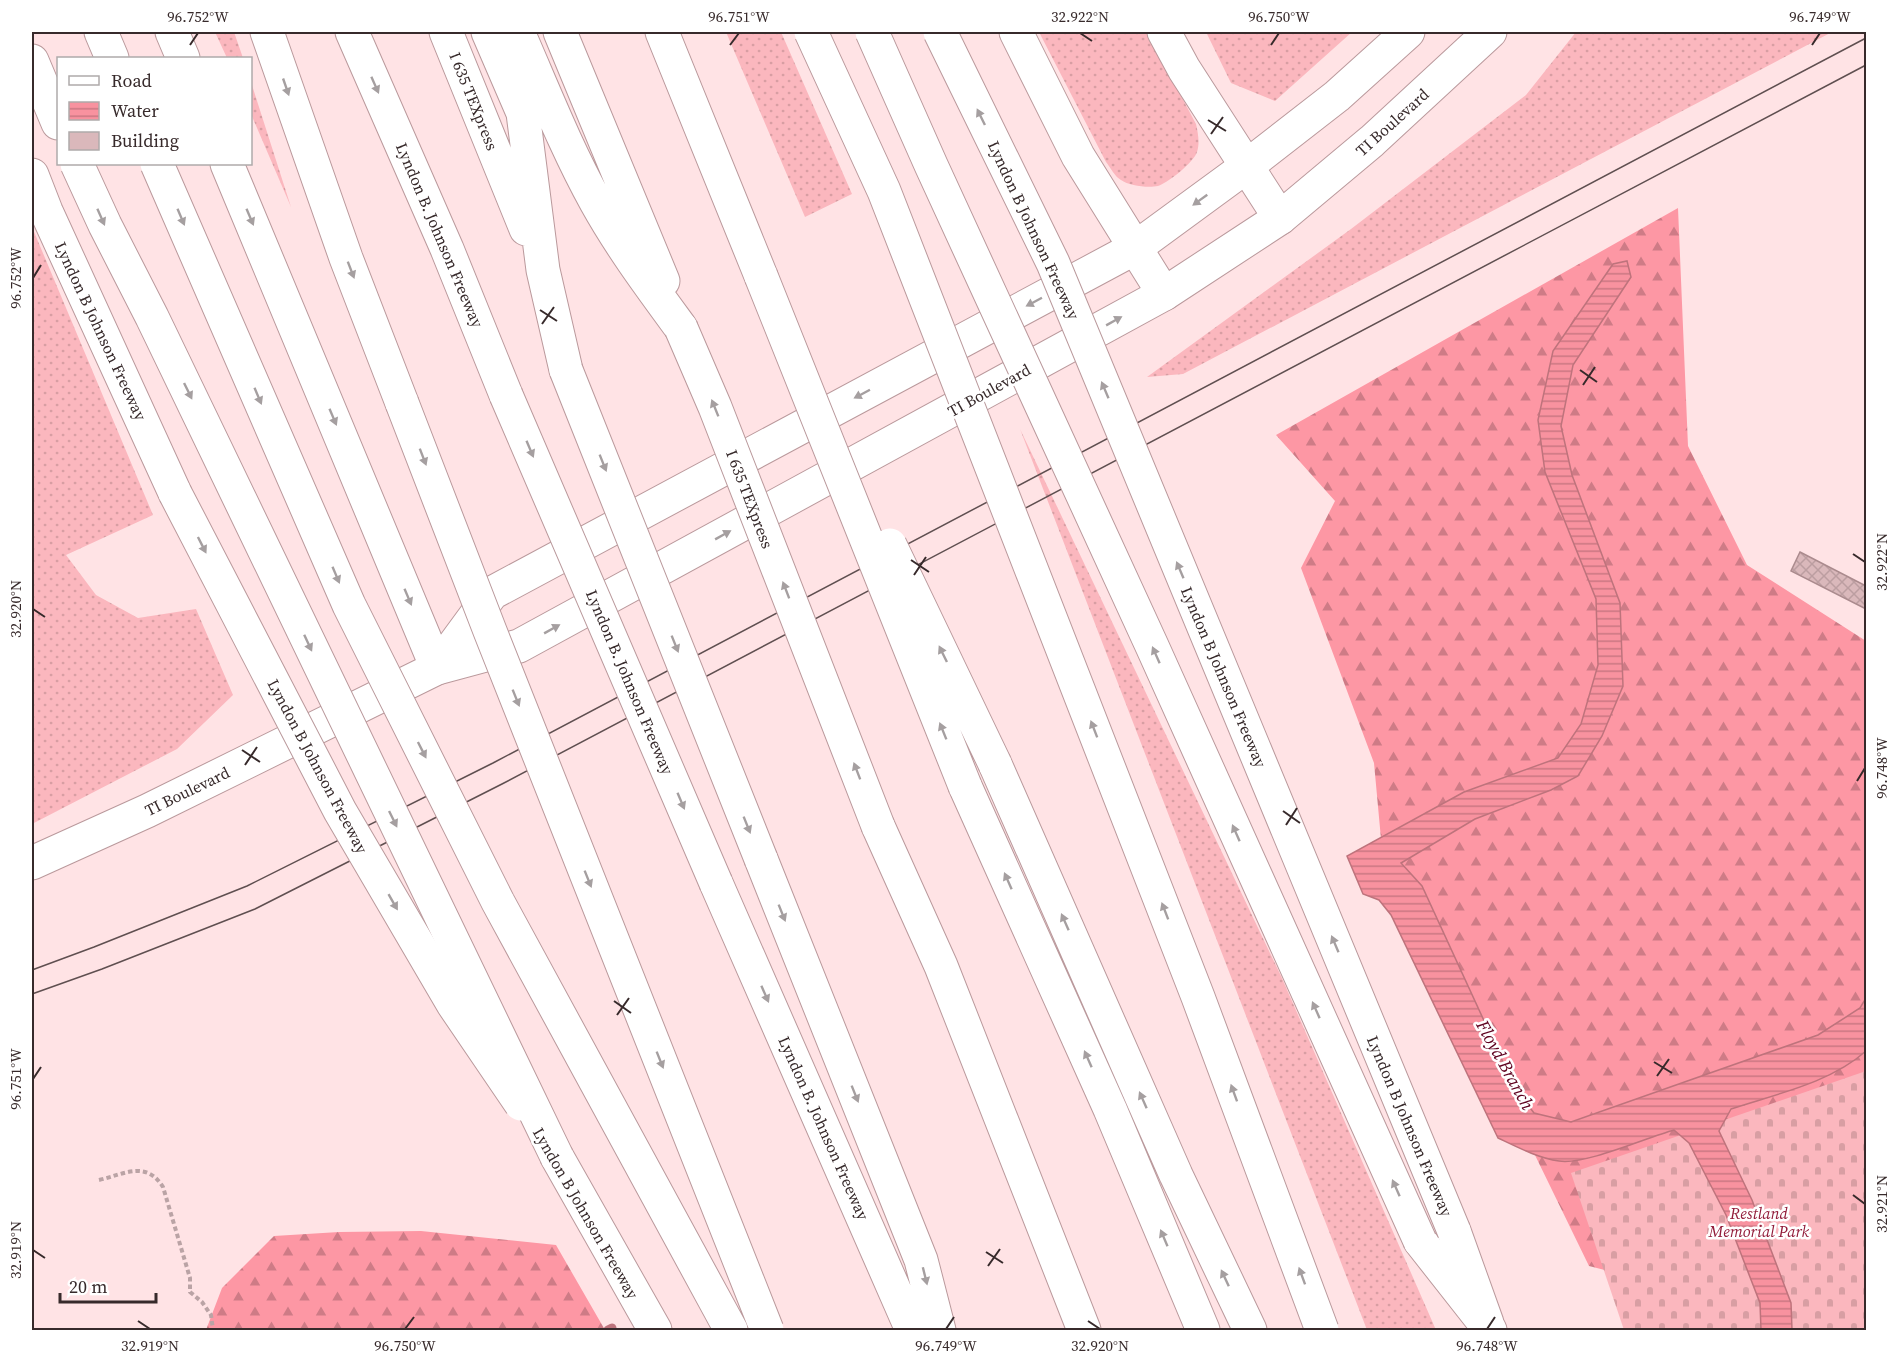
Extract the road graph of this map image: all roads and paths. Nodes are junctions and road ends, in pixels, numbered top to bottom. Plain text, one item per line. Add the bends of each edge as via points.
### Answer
1 (100, 32) edge
2 (172, 32) edge
3 (267, 32) edge
4 (352, 32) edge
5 (446, 32) edge
6 (488, 32) edge
7 (518, 32) edge
8 (560, 32) edge
9 (662, 32) edge
10 (811, 32) edge
11 (872, 32) edge
12 (940, 32) edge
13 (1016, 32) edge
14 (1164, 32) edge
15 (1408, 32) edge
16 (1490, 32) edge
17 (112, 57) edge
18 (183, 57) edge
19 (32, 61) edge
20 (57, 121) edge
21 (77, 165) edge
22 (157, 165) edge
23 (227, 165) edge
24 (1247, 166) junction
25 (32, 174) edge
26 (1280, 218) junction
27 (1136, 248) junction
28 (543, 270) junction
29 (761, 276) junction
30 (1164, 294) junction
31 (681, 328) junction
32 (437, 668) junction
33 (32, 863) edge
34 (557, 1157) junction
35 (99, 1180) dead end
36 (213, 1330) edge
37 (655, 1330) edge
38 (731, 1330) edge
39 (767, 1330) edge
40 (912, 1330) edge
41 (939, 1330) edge
42 (1084, 1330) edge
43 (1203, 1330) edge
44 (1250, 1330) edge
45 (1322, 1330) edge
46 (1490, 1330) edge

1 - 17 main road
2 - 18 main road
3 -> 39 main road, bridge via 346,258 490,632
4 -> 40 main road, Lyndon B. Johnson Freeway, bridge
5 - 28 main road, I 635 TEXpress
6 - 28 main road via 523,113
7 - 31 main road via 596,202 634,264
8 - 31 main road, I 635 TEXpress
9 - 29 main road
45 -> 10 main road, bridge via 1194,986 892,213
46 -> 11 main road, bridge via 1420,1242
46 -> 12 main road, Lyndon B Johnson Freeway, bridge via 1454,1231 1053,263
13 - 27 main road via 1078,156
14 - 24 main road
15 - 24 main road, TI Boulevard via 1337,96
16 - 26 main road, TI Boulevard via 1372,141
19 - 20 main road
21 -> 34 main road, bridge
22 -> 38 main road, bridge via 349,605 498,902
23 -> 32 main road
24 - 26 main road
24 -> 27 main road, TI Boulevard
25 -> 34 main road, Lyndon B Johnson Freeway, bridge via 175,493 340,811 453,1004
26 - 30 main road, TI Boulevard
27 - 30 main road
27 -> 32 main road, TI Boulevard via 492,593
28 -> 41 main road, bridge via 566,370 921,1260
43 -> 29 main road, bridge via 1110,1109 965,786
44 -> 29 main road, bridge via 1176,1175 995,764
32 -> 30 main road, TI Boulevard via 519,646
42 -> 31 main road, I 635 TEXpress, bridge via 941,966 878,826
32 - 33 main road, TI Boulevard via 147,811
34 - 37 main road, Lyndon B Johnson Freeway
35 - 36 path via 136,1170 149,1172 158,1179 190,1278 190,1292 211,1315

